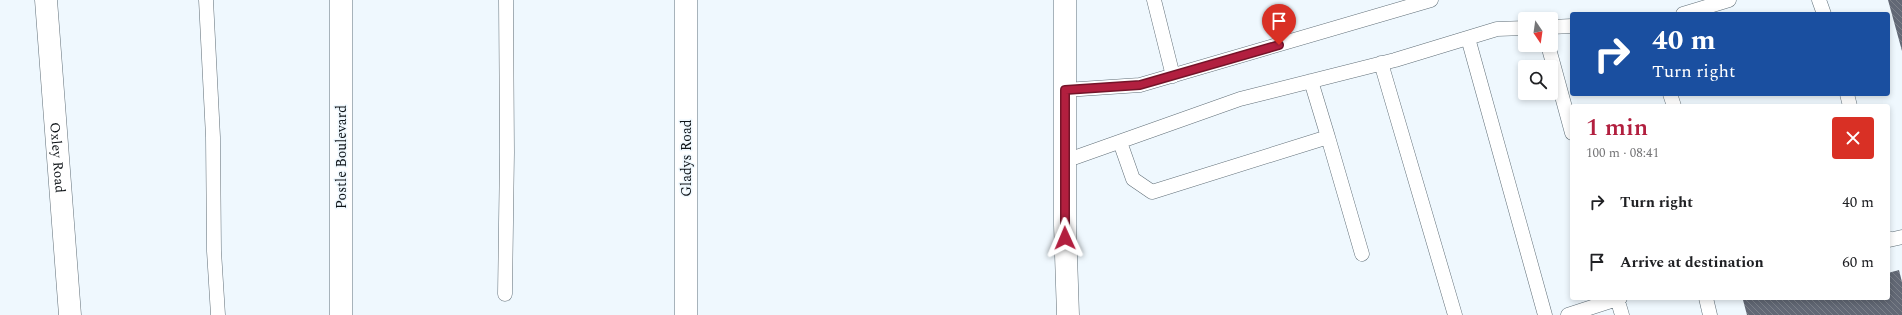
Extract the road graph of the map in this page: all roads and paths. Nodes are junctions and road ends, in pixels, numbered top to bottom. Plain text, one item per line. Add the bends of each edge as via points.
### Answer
1 (46, 0) edge
2 (206, 0) edge
3 (340, 0) edge
4 (506, 0) edge
5 (686, 0) edge
6 (1065, 0) edge
7 (1154, 0) edge
8 (1431, 0) edge
9 (1729, 0) edge
10 (1819, 0) edge
11 (1690, 12) edge
12 (1823, 12) edge
13 (1558, 26) edge
14 (1570, 26) edge
15 (1518, 28) edge
16 (1468, 38) junction
17 (1550, 52) edge
18 (1381, 63) junction
19 (1173, 76) junction
20 (1310, 81) junction
21 (1065, 90) junction
22 (1570, 126) edge
23 (1328, 138) junction
24 (1120, 142) junction
25 (1065, 161) junction
26 (1902, 238) edge
27 (1890, 239) edge
28 (1362, 254) dead end
29 (504, 294) dead end
30 (1612, 300) edge
31 (1618, 300) edge
32 (1706, 300) edge
33 (70, 315) edge
34 (218, 315) edge
35 (341, 315) edge
36 (686, 315) edge
37 (1068, 315) edge
38 (1455, 315) edge
39 (1545, 315) edge
40 (1568, 315) edge
41 (1622, 315) edge
42 (1710, 315) edge

1 - 33 street, Oxley Road
2 - 34 lane
3 - 35 street, Postle Boulevard
4 - 29 lane via 507,152
5 - 36 street, Gladys Road
6 - 21 street
7 - 19 lane
8 - 19 lane
9 - 11 lane
10 - 12 lane
13 - 14 lane
15 - 16 lane via 1497,29
16 - 18 lane
16 - 39 lane
17 - 22 lane
18 - 20 lane
18 - 38 lane
19 - 21 lane via 1140,85
20 - 23 lane
20 - 24 lane via 1240,99
21 - 25 street
23 - 24 lane via 1152,192 1133,179
23 - 28 lane
24 - 25 lane
25 - 37 street
26 - 27 lane
30 - 40 lane
31 - 41 lane
32 - 42 lane

